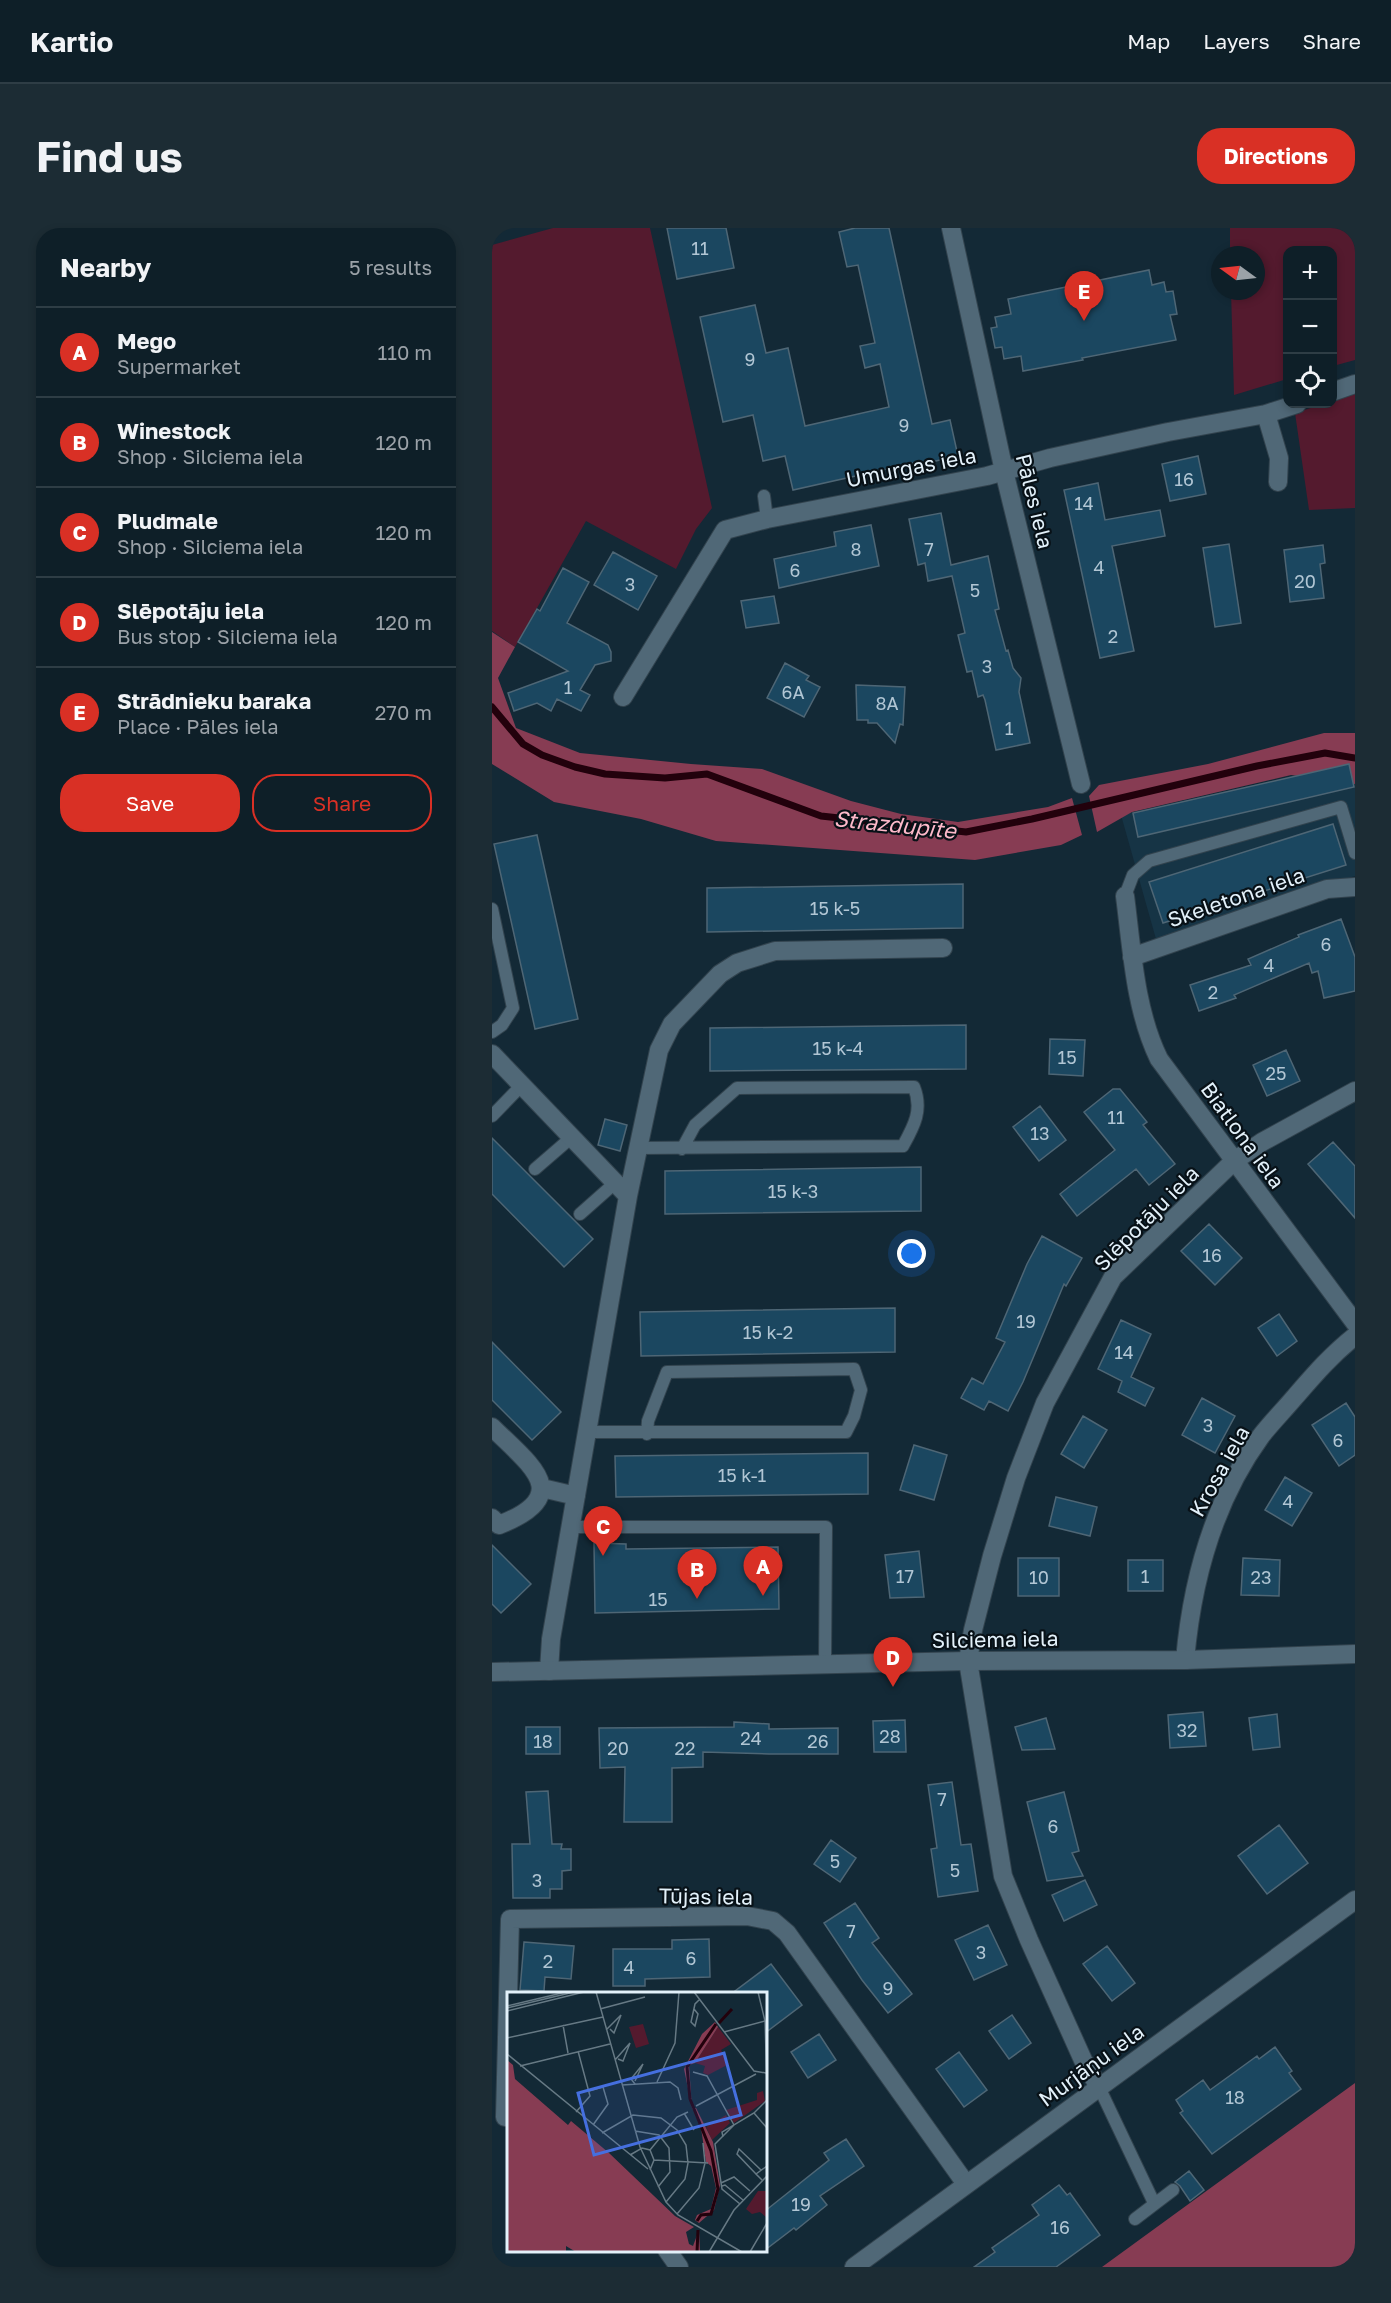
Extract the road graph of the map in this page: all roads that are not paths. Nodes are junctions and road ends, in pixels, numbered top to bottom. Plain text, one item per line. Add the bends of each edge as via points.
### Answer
1 (951, 228) edge
2 (1355, 384) edge
3 (1337, 390) edge
4 (1285, 408) edge
5 (1266, 414) junction
6 (1004, 471) junction
7 (1278, 482) dead end
8 (764, 496) dead end
9 (766, 519) junction
10 (623, 697) dead end
11 (1081, 784) dead end
12 (1355, 853) edge
13 (1355, 887) edge
14 (1125, 896) joint
15 (492, 909) edge
16 (943, 948) dead end
17 (1132, 957) junction
18 (492, 1032) edge
19 (492, 1054) edge
20 (522, 1085) junction
21 (1355, 1091) edge
22 (492, 1116) edge
23 (572, 1137) junction
24 (637, 1148) junction
25 (682, 1149) junction
26 (1234, 1161) junction
27 (535, 1169) dead end
28 (621, 1189) junction
29 (580, 1214) dead end
30 (1355, 1323) edge
31 (1355, 1336) edge
32 (492, 1427) edge
33 (587, 1432) junction
34 (647, 1434) junction
35 (542, 1488) junction
36 (576, 1496) junction
37 (492, 1518) edge
38 (570, 1527) junction
39 (1355, 1654) edge
40 (1185, 1660) junction
41 (968, 1661) junction
42 (825, 1665) junction
43 (549, 1671) junction
44 (492, 1672) edge
45 (1355, 1900) edge
46 (507, 1992) edge
47 (507, 1994) edge
48 (1099, 2087) junction
49 (502, 2118) edge
50 (966, 2184) junction
51 (1173, 2190) dead end
52 (1154, 2203) junction
53 (1135, 2218) dead end
54 (668, 2252) edge
55 (679, 2267) edge
56 (854, 2267) edge

1 - 6 street, Pāles iela
2 - 3 street
4 - 5 street, Umurgas iela
5 - 6 street, Umurgas iela
5 - 7 street via 1279,458
6 - 9 street, Umurgas iela
6 - 11 street, Pāles iela
8 - 9 lane
9 - 10 street, Umurgas iela via 725,530
12 - 14 lane via 1341,807 1149,861 1132,875
13 - 17 street, Skeletona iela via 1327,890
14 - 17 street, Biatlona iela
15 - 18 lane via 513,1008
16 - 24 street via 775,951 737,963 720,974 672,1024 659,1050
17 - 26 street, Biatlona iela via 1147,1035 1159,1059
19 - 20 street
20 - 22 lane
20 - 23 street
21 - 26 street, Slēpotāju iela
23 - 27 lane
23 - 28 street
24 - 25 lane
24 - 28 street
25 - 25 lane via 903,1146 916,1122 919,1100 914,1087 737,1088 695,1125
26 - 30 street, Biatlona iela
26 - 41 street, Slēpotāju iela via 1113,1277 1076,1342 1045,1403 1016,1478 992,1556
28 - 29 lane
28 - 33 street
31 - 40 street, Krosa iela via 1331,1355 1261,1437 1237,1476 1215,1519 1200,1563
32 - 35 street via 531,1466 541,1479
33 - 34 lane
33 - 36 street
34 - 34 lane via 846,1432 861,1390 854,1369 667,1372 648,1420
35 - 36 street
35 - 37 street via 534,1505 523,1515 499,1525
36 - 38 street
38 - 42 lane via 826,1527
38 - 43 street
39 - 40 street, Silciema iela
40 - 41 street, Silciema iela
41 - 42 street, Silciema iela
41 - 48 street, Slēpotāju iela via 1003,1876 1083,2060
42 - 43 street, Silciema iela
43 - 44 street, Silciema iela
45 - 48 street, Murjāņu iela
46 - 50 street, Tūjas iela via 510,1919 747,1916 773,1921 787,1933
47 - 49 street, Tūjas iela
48 - 50 street, Murjāņu iela
48 - 52 lane
50 - 56 street, Murjāņu iela
51 - 52 lane
52 - 53 lane
54 - 55 street

